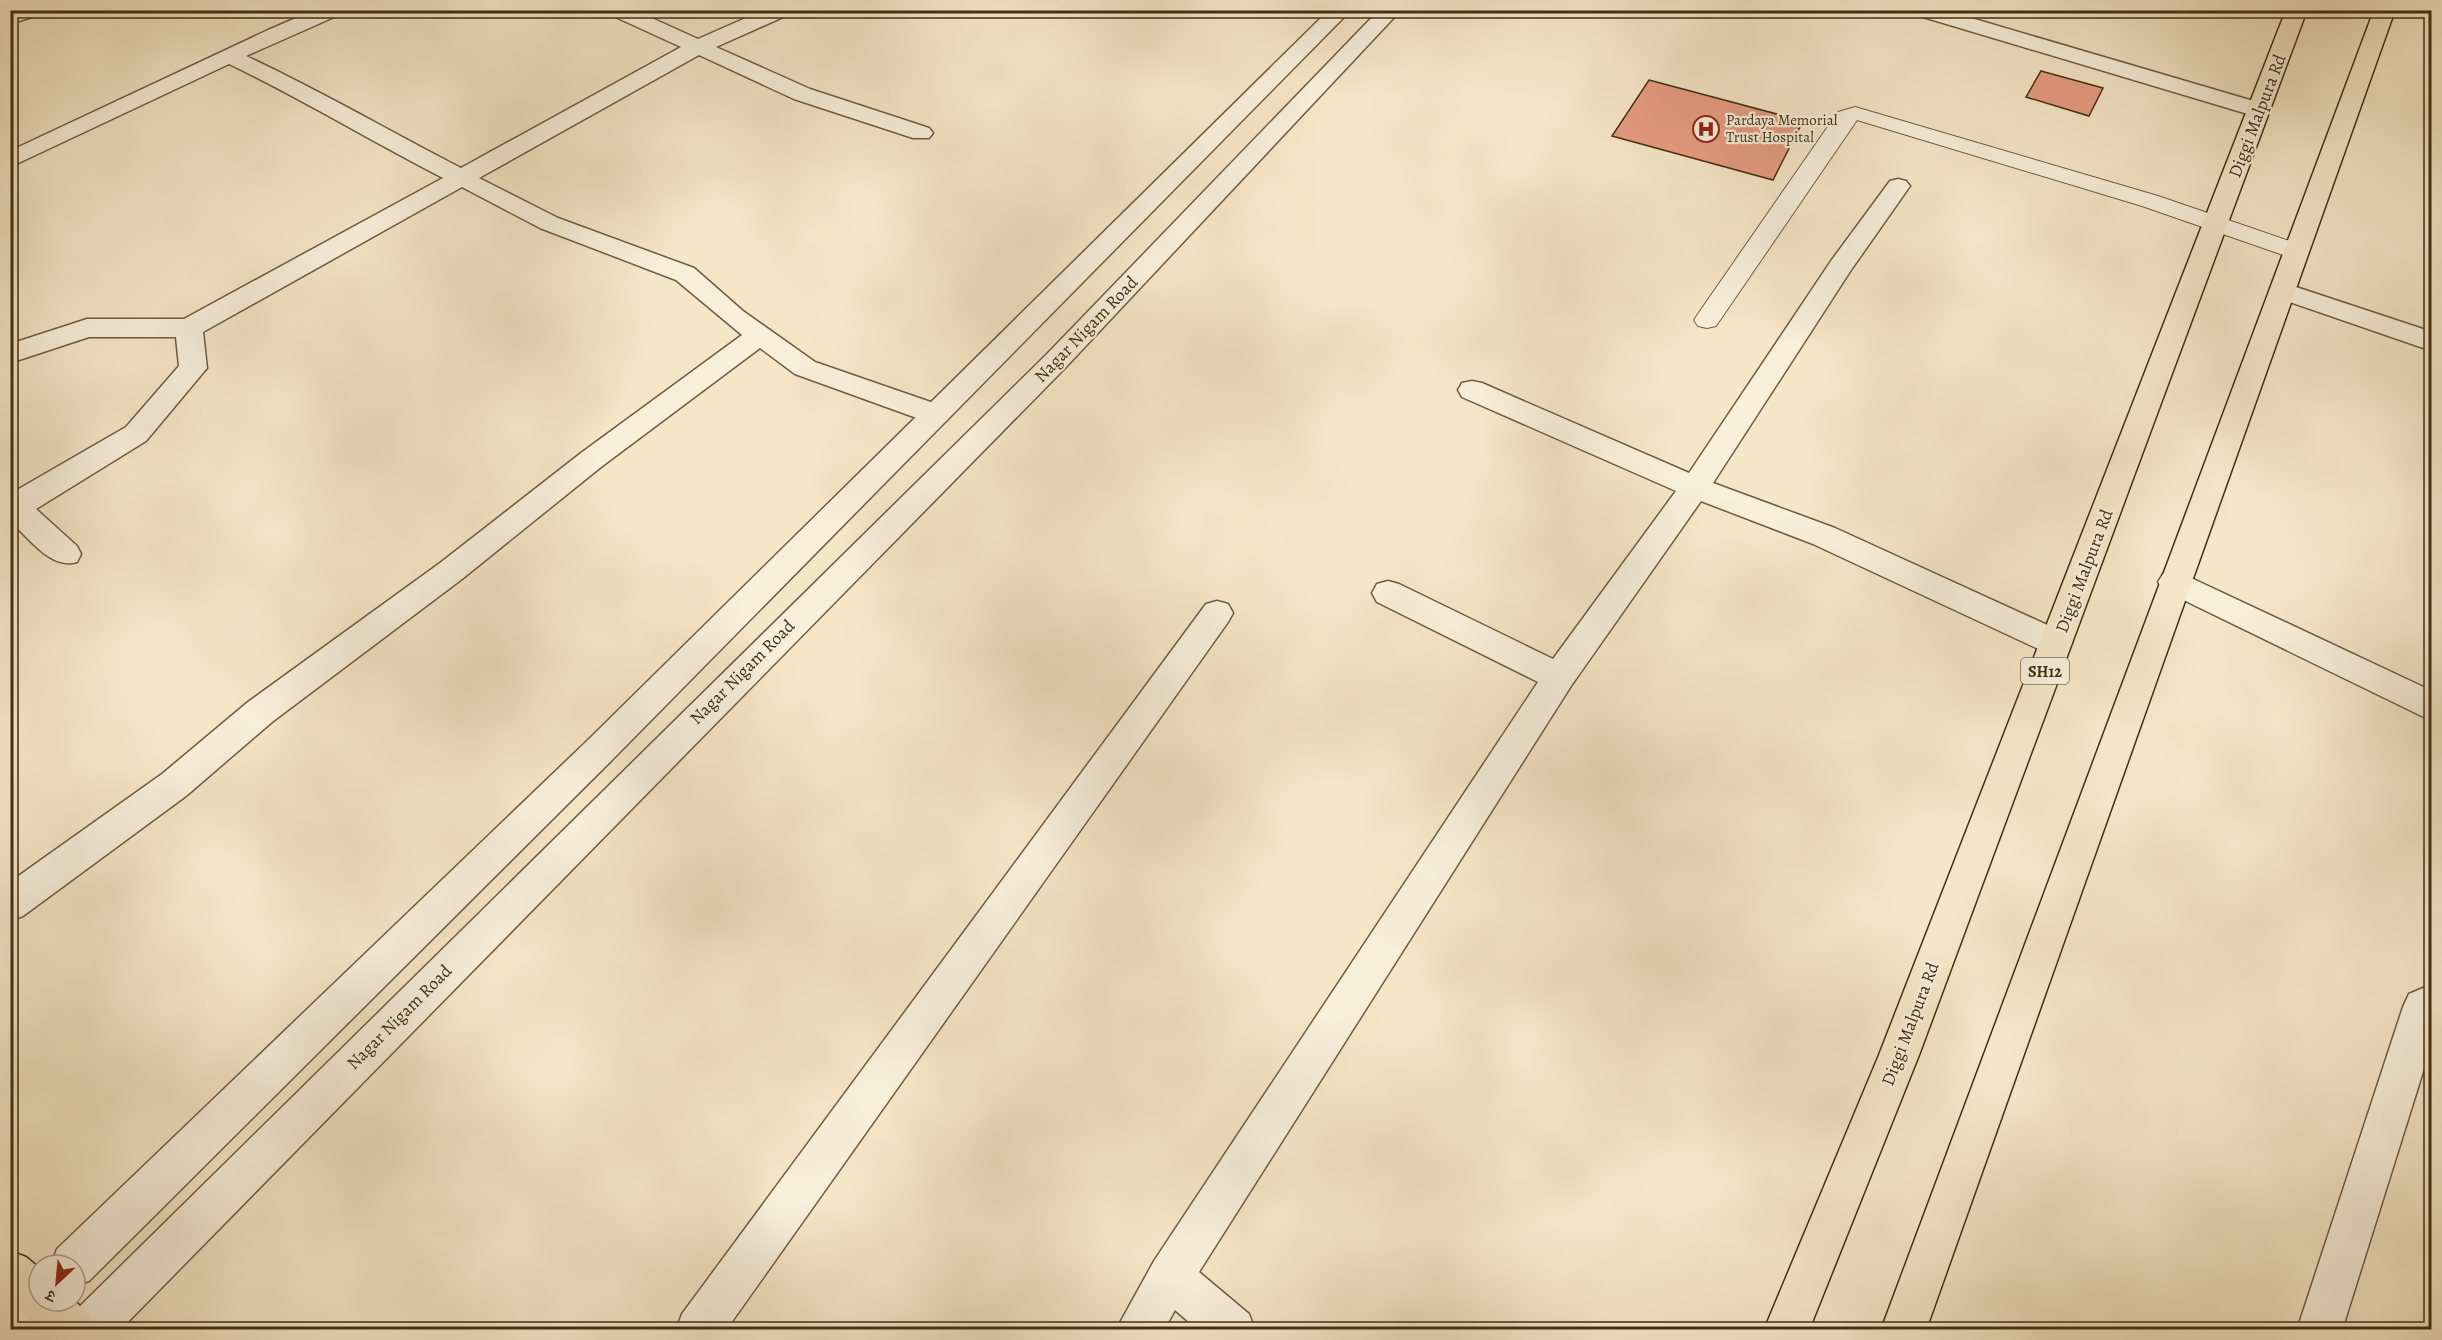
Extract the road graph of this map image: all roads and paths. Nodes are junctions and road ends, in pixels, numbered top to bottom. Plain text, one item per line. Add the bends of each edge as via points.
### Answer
1 (34, 10) edge
2 (334, 10) edge
3 (616, 10) edge
4 (783, 10) edge
5 (1341, 10) edge
6 (1391, 10) edge
7 (1920, 10) edge
8 (2005, 10) edge
9 (2297, 10) edge
10 (2385, 10) edge
11 (10, 18) edge
12 (1991, 31) junction
13 (696, 48) junction
14 (229, 57) junction
15 (2259, 110) junction
16 (921, 134) dead end
17 (10, 160) edge
18 (461, 177) junction
19 (1898, 186) dead end
20 (2216, 222) junction
21 (2295, 251) junction
22 (2284, 291) junction
23 (1707, 320) dead end
24 (189, 328) junction
25 (760, 336) junction
26 (2432, 342) edge
27 (10, 354) edge
28 (1472, 390) dead end
29 (934, 414) junction
30 (1694, 487) junction
31 (13, 506) edge
32 (66, 554) dead end
33 (2175, 582) junction
34 (1388, 593) dead end
35 (1217, 613) dead end
36 (2056, 643) junction
37 (1558, 677) junction
38 (2432, 707) edge
39 (10, 904) edge
40 (2432, 1013) edge
41 (85, 1253) edge
42 (10, 1272) edge
43 (1170, 1277) junction
44 (27, 1287) edge
45 (27, 1309) edge
46 (55, 1313) edge
47 (10, 1324) edge
48 (72, 1329) edge
49 (88, 1329) edge
50 (698, 1329) edge
51 (1138, 1329) edge
52 (1233, 1329) edge
53 (1786, 1329) edge
54 (1904, 1329) edge
55 (2319, 1329) edge

1 - 11 street
2 - 14 street
3 - 13 street
4 - 13 street
5 - 29 street
6 - 49 street, Nagar Nigam Road via 1056,361
7 - 12 street
8 - 12 street
9 - 15 main road, Diggi Malpura Rd / SH12
10 - 21 main road
12 - 15 street
13 - 16 street via 802,94
13 - 18 street
14 - 17 street
14 - 18 street via 292,86
15 - 20 main road, Diggi Malpura Rd / SH12
18 - 24 street
18 - 25 street via 549,223 685,274
19 - 30 street
20 - 21 lane
20 - 23 lane via 1885,120 1851,114
20 - 36 main road, Diggi Malpura Rd / SH12
21 - 22 main road
22 - 26 street
22 - 33 main road
24 - 27 street via 87,328
24 - 31 street via 193,368 136,434
25 - 29 street via 805,368
25 - 39 street via 260,712 174,785
28 - 30 street
29 - 41 street via 600,750
30 - 36 street via 1824,536
30 - 37 street
31 - 32 street
33 - 38 street
33 - 54 main road
34 - 37 street
35 - 50 street
36 - 53 main road, Diggi Malpura Rd / SH12 via 1899,1055
37 - 43 street
40 - 55 street via 2423,1008
42 - 44 main road
43 - 51 street
43 - 52 street
45 - 47 street
46 - 48 main road

